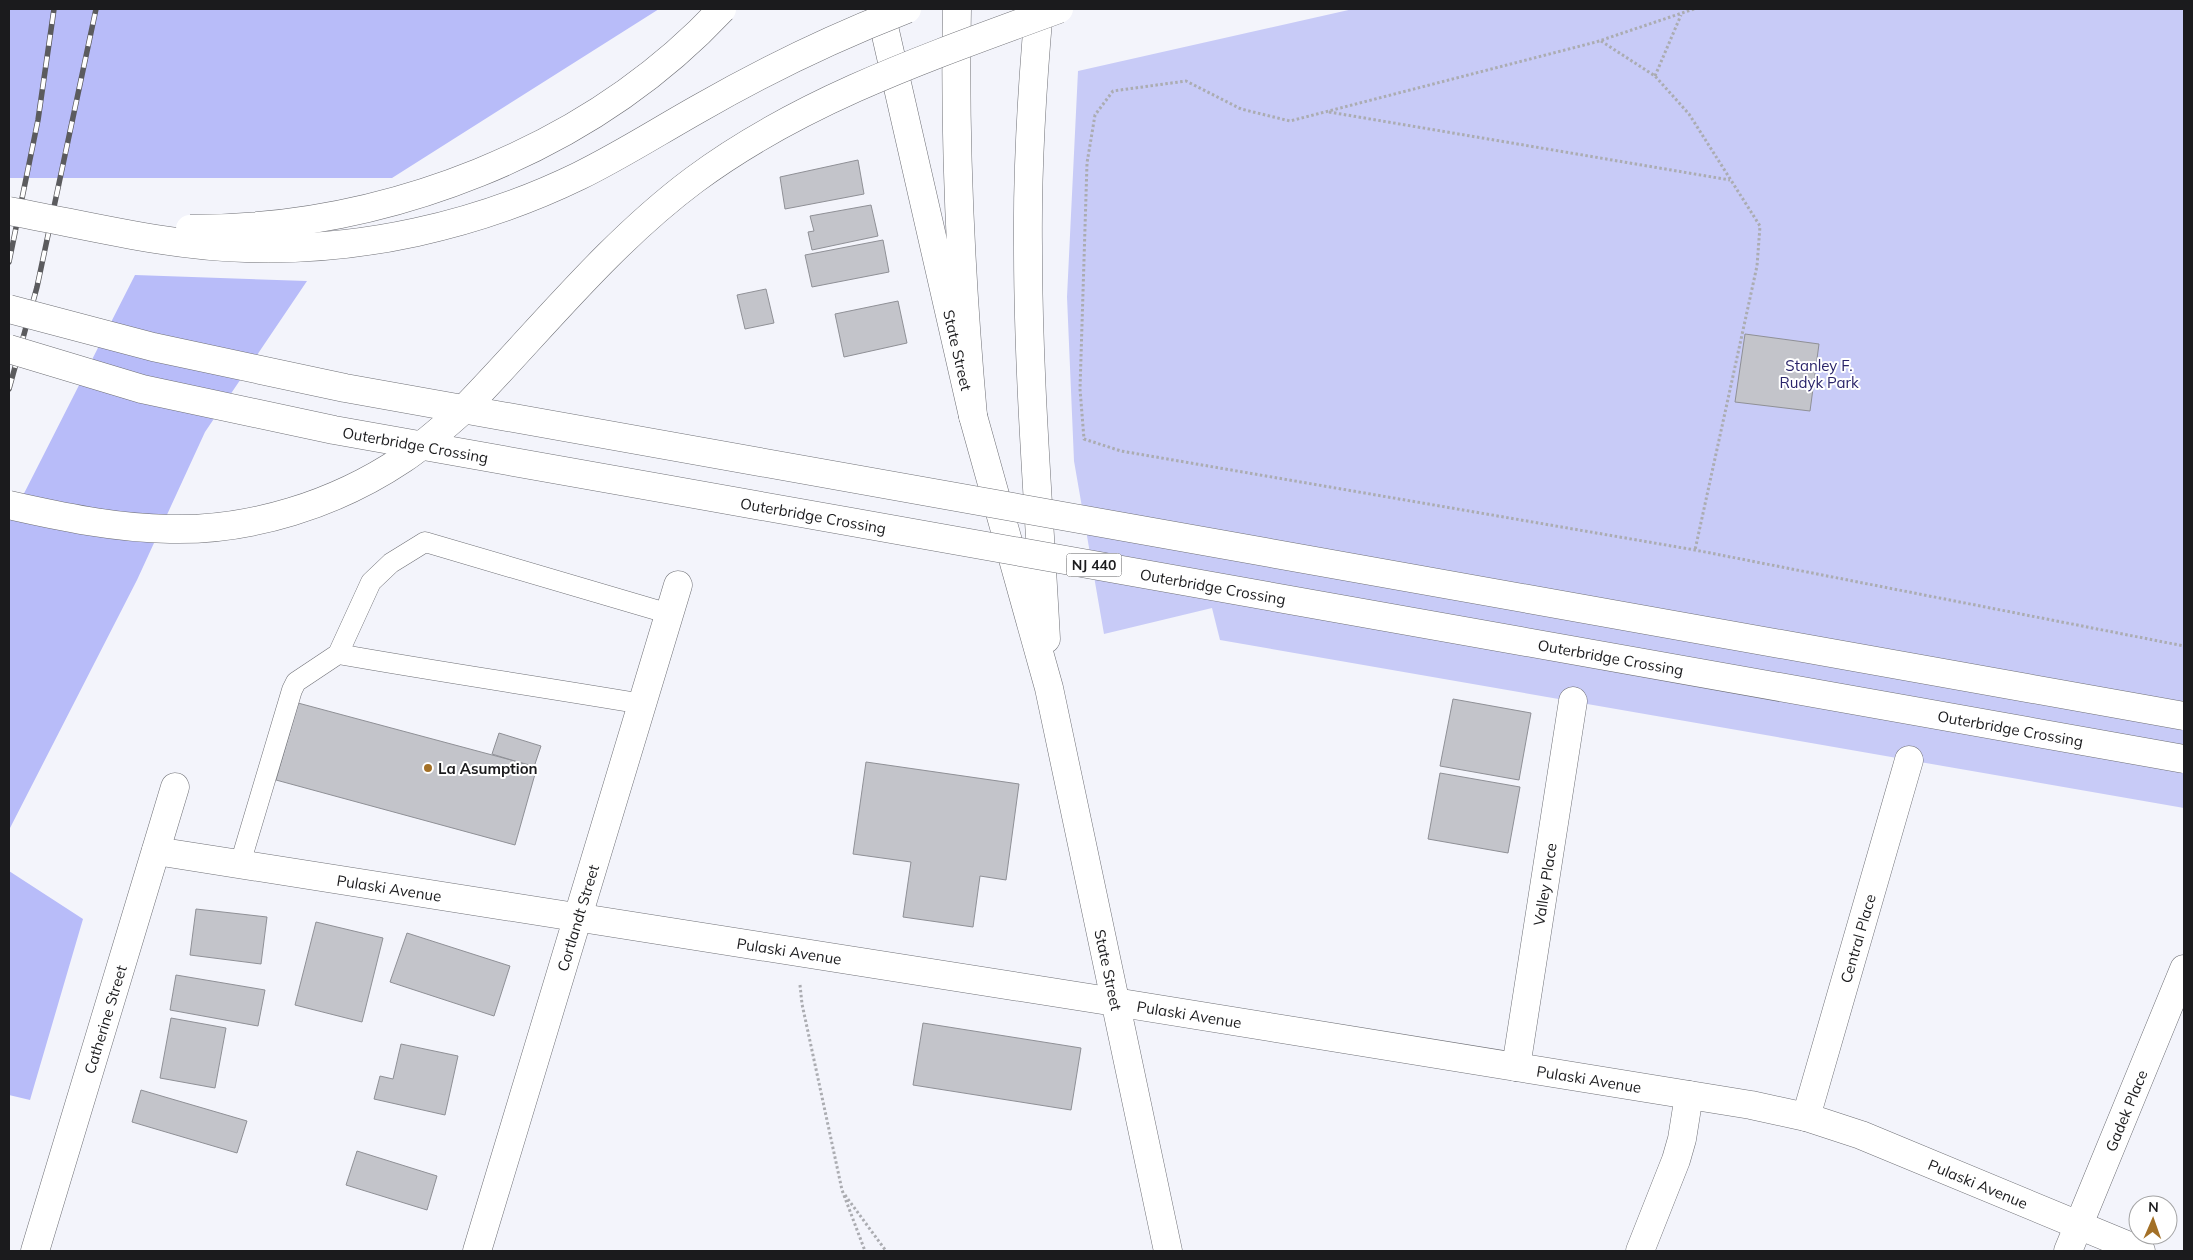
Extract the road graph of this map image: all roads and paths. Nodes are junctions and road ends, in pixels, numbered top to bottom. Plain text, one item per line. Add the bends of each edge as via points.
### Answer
1 (722, 9) edge
2 (880, 9) edge
3 (906, 9) edge
4 (957, 9) edge
5 (1039, 9) edge
6 (1059, 9) edge
7 (1694, 9) edge
8 (1681, 15) junction
9 (1600, 40) junction
10 (1655, 76) junction
11 (1326, 112) junction
12 (1730, 180) junction
13 (9, 211) edge
14 (9, 309) edge
15 (9, 349) edge
16 (973, 416) junction
17 (9, 505) edge
18 (1695, 550) junction
19 (678, 585) dead end
20 (670, 614) junction
21 (2184, 646) edge
22 (338, 654) junction
23 (1049, 688) junction
24 (1573, 701) dead end
25 (643, 704) junction
26 (2184, 716) edge
27 (2184, 759) edge
28 (1909, 760) dead end
29 (175, 787) dead end
30 (156, 851) junction
31 (240, 864) junction
32 (578, 917) junction
33 (803, 952) junction
34 (2184, 969) edge
35 (1115, 1002) junction
36 (1516, 1067) junction
37 (1689, 1095) junction
38 (1806, 1117) junction
39 (842, 1190) junction
40 (1161, 1220) junction
41 (2078, 1225) junction
42 (35, 1251) edge
43 (477, 1251) edge
44 (865, 1251) edge
45 (886, 1251) edge
46 (1159, 1251) edge
47 (1168, 1251) edge
48 (1640, 1251) edge
49 (2068, 1251) edge
50 (2141, 1251) edge

1 - 13 main road, bridge via 644,78 579,122 479,172 415,195 323,217 225,228 160,229
2 - 16 main road, State Street
3 - 13 main road, bridge via 771,70 600,166 554,188 415,232 319,246 243,248 178,242
4 - 16 main road via 958,198
5 - 23 main road, State Street via 1028,248
6 - 17 main road, bridge via 915,62 810,109 729,155 660,207 623,241 480,393 440,430 402,460 341,492 255,521 171,529 94,522
7 - 8 path
8 - 9 path
8 - 10 path
9 - 10 path
9 - 11 path
10 - 12 path via 1689,114
11 - 12 path
11 - 18 path via 1290,121 1241,109 1186,81 1113,91 1095,115 1087,163 1084,243 1080,389 1084,439 1121,451
12 - 18 path via 1760,226 1757,266
14 - 26 main road, bridge via 153,347 345,388
15 - 27 main road, Outerbridge Crossing / NJ 440, bridge via 142,389 334,430
16 - 23 main road, State Street
18 - 21 path
19 - 20 main road, Cortlandt Street
20 - 22 lane via 425,542 391,563 371,582
20 - 25 main road, Cortlandt Street
22 - 25 lane
22 - 31 lane via 296,682 292,690
23 - 35 main road, State Street
24 - 36 main road, Valley Place
25 - 32 main road, Cortlandt Street
28 - 38 main road, Central Place
29 - 30 main road, Catherine Street
30 - 31 main road, Pulaski Avenue
30 - 42 main road, Catherine Street
31 - 32 main road, Pulaski Avenue
32 - 33 main road, Pulaski Avenue
32 - 43 main road, Cortlandt Street
33 - 35 main road, Pulaski Avenue
33 - 39 path via 802,1004
34 - 41 main road, Gadek Place
35 - 36 main road, Pulaski Avenue
35 - 40 main road, State Street
36 - 37 main road, Pulaski Avenue
37 - 38 main road, Pulaski Avenue
37 - 48 main road via 1676,1160
38 - 41 main road, Pulaski Avenue via 1861,1135
39 - 44 path
39 - 45 path
40 - 46 main road
40 - 47 main road, State Street
41 - 49 main road, Gadek Place
41 - 50 main road, Pulaski Avenue

